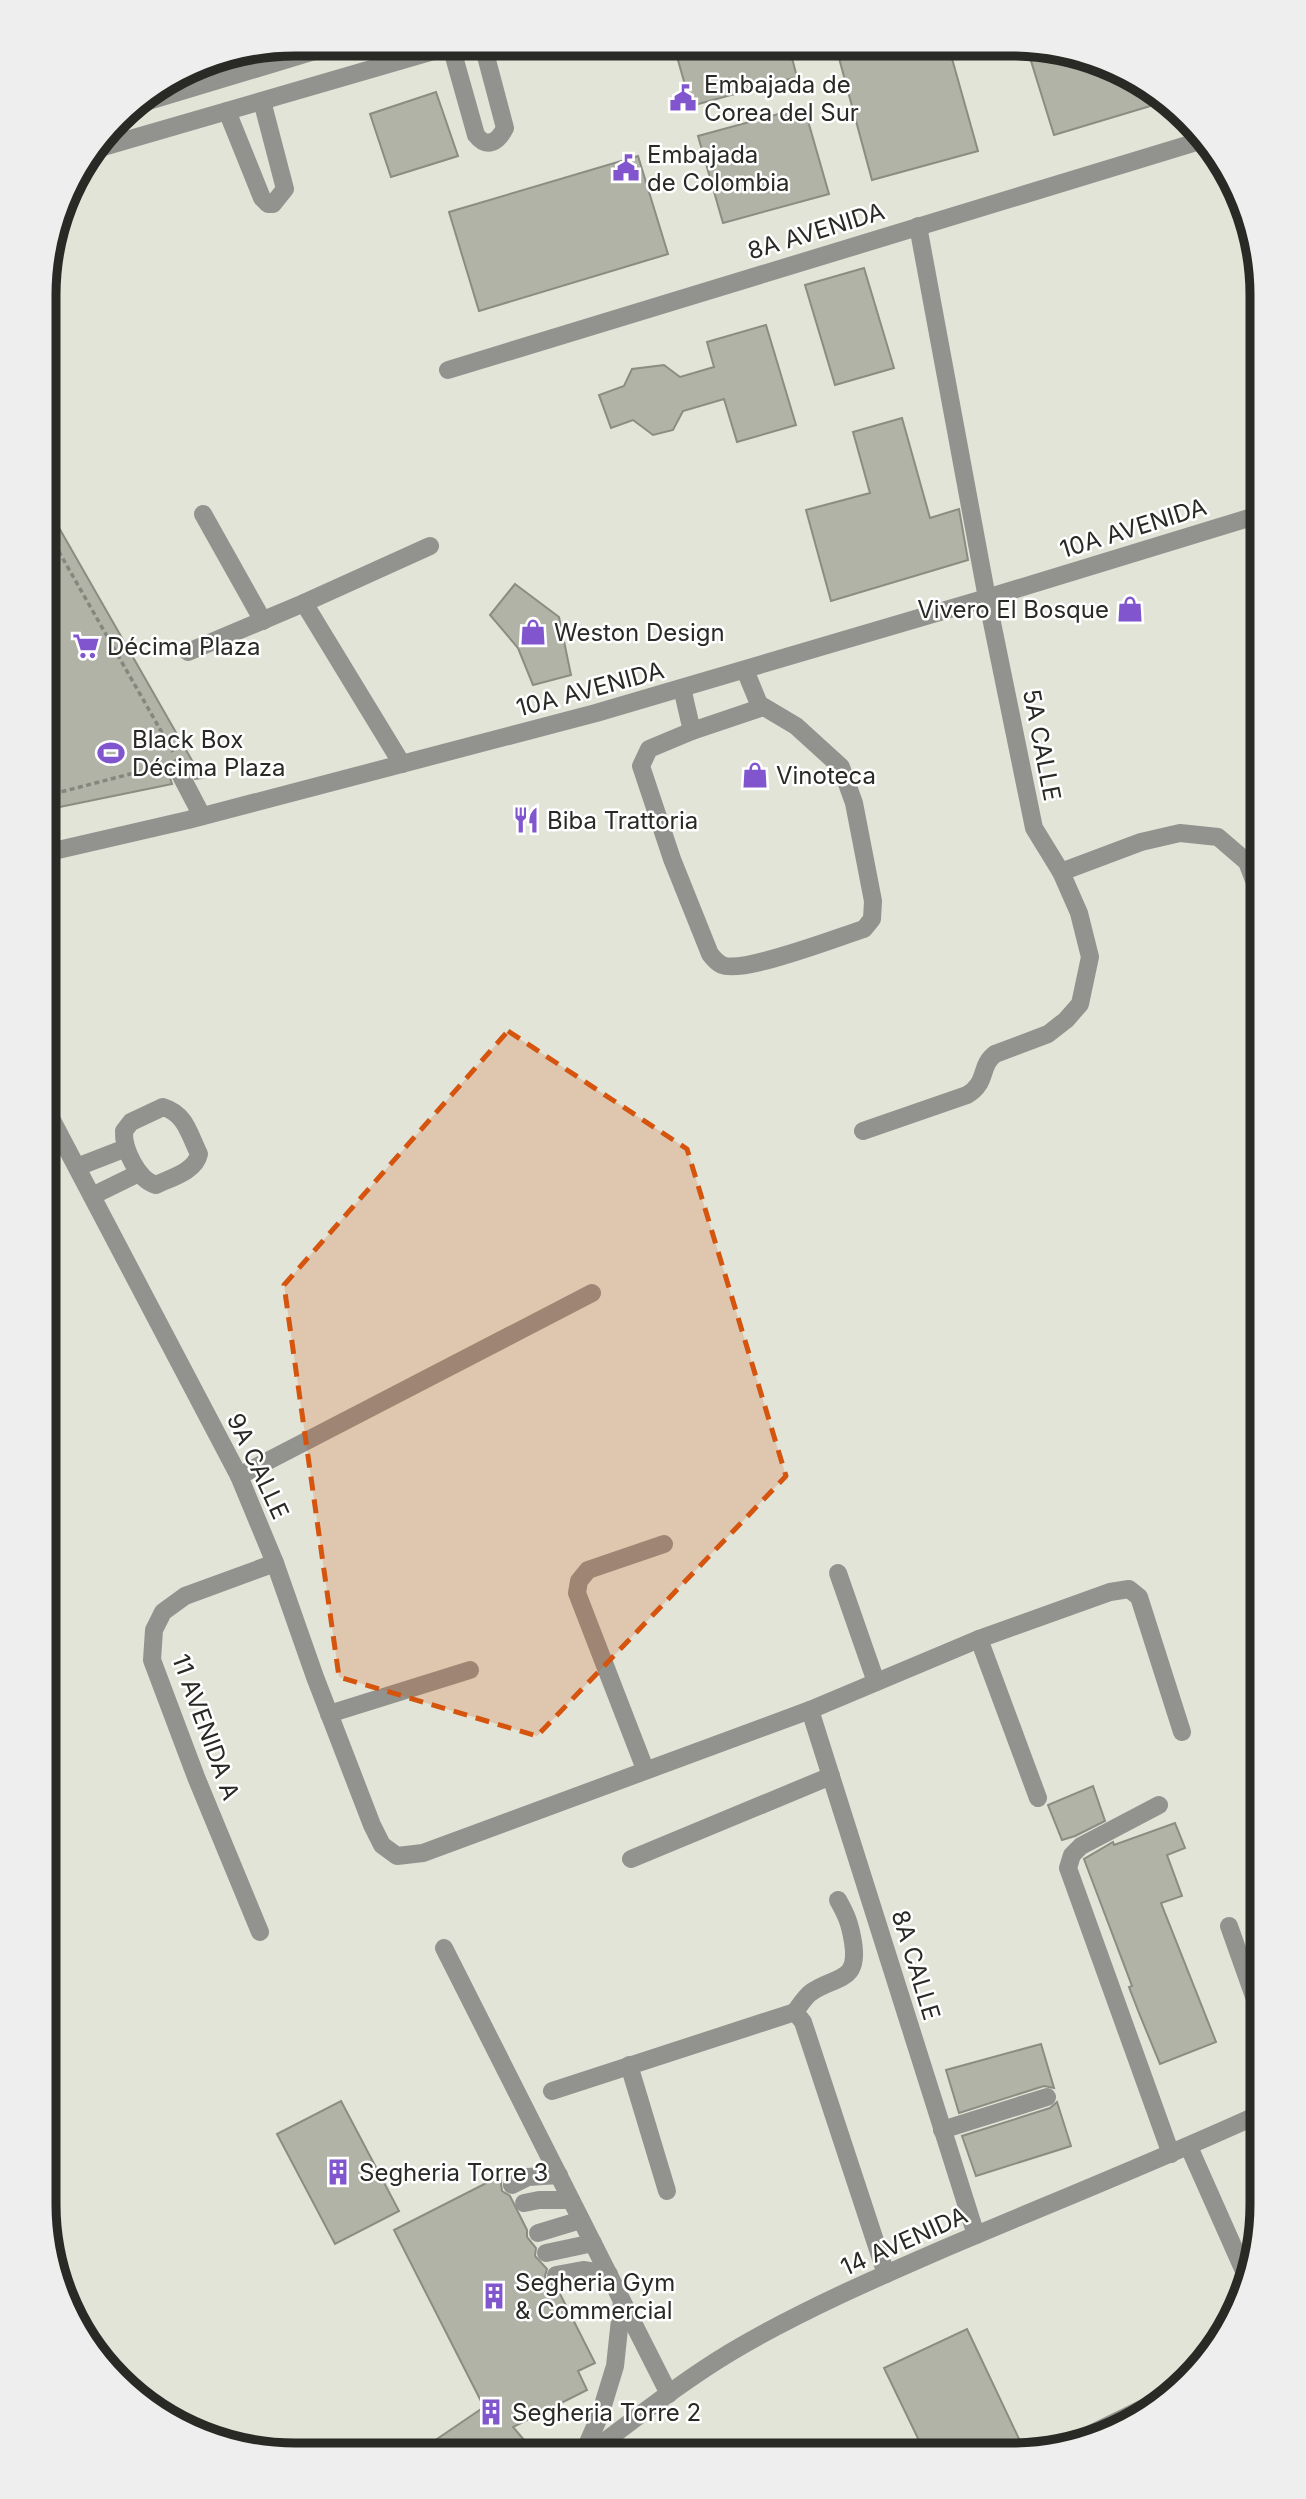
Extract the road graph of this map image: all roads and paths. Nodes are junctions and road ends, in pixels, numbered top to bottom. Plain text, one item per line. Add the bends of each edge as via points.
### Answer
1 (298, 56) edge
2 (415, 56) edge
3 (455, 56) edge
4 (486, 56) edge
5 (160, 98) edge
6 (262, 101) junction
7 (227, 111) junction
8 (1195, 142) edge
9 (108, 145) edge
10 (918, 226) junction
11 (447, 370) dead end
12 (203, 514) dead end
13 (1250, 518) edge
14 (430, 546) dead end
15 (56, 547) edge
16 (987, 598) junction
17 (303, 603) junction
18 (263, 621) junction
19 (188, 652) dead end
20 (745, 670) junction
21 (682, 688) junction
22 (763, 707) junction
23 (692, 731) junction
24 (402, 764) junction
25 (174, 765) junction
26 (56, 793) edge
27 (196, 823) junction
28 (56, 851) edge
29 (1250, 869) edge
30 (1061, 872) junction
31 (56, 1128) edge
32 (863, 1131) dead end
33 (126, 1148) junction
34 (77, 1167) junction
35 (139, 1173) junction
36 (92, 1196) junction
37 (592, 1293) dead end
38 (239, 1476) junction
39 (664, 1544) dead end
40 (275, 1563) junction
41 (838, 1573) dead end
42 (979, 1639) junction
43 (470, 1670) dead end
44 (876, 1682) junction
45 (810, 1710) junction
46 (329, 1714) junction
47 (1182, 1732) dead end
48 (646, 1769) junction
49 (831, 1776) junction
50 (1038, 1798) dead end
51 (1159, 1805) dead end
52 (631, 1859) dead end
53 (838, 1900) dead end
54 (1229, 1926) dead end
55 (260, 1932) dead end
56 (444, 1948) dead end
57 (1249, 1983) edge
58 (795, 2012) junction
59 (629, 2065) junction
60 (552, 2091) dead end
61 (1047, 2096) dead end
62 (1249, 2119) edge
63 (942, 2130) junction
64 (1189, 2147) junction
65 (1171, 2154) junction
66 (558, 2175) junction
67 (512, 2185) dead end
68 (667, 2190) dead end
69 (571, 2200) junction
70 (524, 2203) dead end
71 (581, 2220) junction
72 (538, 2233) dead end
73 (976, 2235) junction
74 (593, 2243) junction
75 (546, 2253) dead end
76 (1241, 2265) edge
77 (608, 2274) junction
78 (886, 2274) junction
79 (556, 2275) dead end
80 (622, 2301) junction
81 (669, 2393) junction
82 (588, 2443) edge
83 (603, 2443) edge

1 - 5 street
2 - 6 street
3 - 4 street via 476,135 488,144 505,128
6 - 7 street
6 - 7 street via 285,189 273,204 262,198
7 - 9 street
8 - 10 street, 8A AVENIDA
10 - 11 street, 8A AVENIDA
10 - 16 street, 5A CALLE
12 - 18 street
13 - 16 street, 10A AVENIDA
14 - 17 street
15 - 25 path
16 - 20 street, 10A AVENIDA
16 - 30 street, 5A CALLE via 1034,828
17 - 18 street
17 - 24 street
18 - 19 street
20 - 21 street, 10A AVENIDA
20 - 22 street
21 - 23 street
21 - 24 street, 10A AVENIDA
22 - 23 street
22 - 23 street via 796,726 841,767 854,803 873,901 872,919 864,929 736,967 722,965 710,954 641,766 649,750
24 - 27 street, 10A AVENIDA
25 - 26 path
25 - 27 street
27 - 28 street, 10A AVENIDA
29 - 30 street via 1218,837 1180,833 1141,842
30 - 32 street, 5A CALLE via 1079,913 1090,957 1080,1004 1048,1034 988,1059 976,1090
31 - 34 street, 9A CALLE
33 - 34 street
33 - 35 street
33 - 35 street via 124,1131 131,1122 163,1107 182,1119 198,1160 156,1185
34 - 36 street, 9A CALLE
35 - 36 street
36 - 38 street, 9A CALLE
37 - 38 street
38 - 40 street, 9A CALLE
39 - 48 street via 588,1570 577,1593
40 - 46 street, 9A CALLE
40 - 55 street, 11 AVENIDA A via 186,1595 163,1612 154,1630 152,1660
41 - 44 street
42 - 44 street
42 - 47 street via 1129,1588 1139,1597
42 - 50 street
43 - 46 street
44 - 45 street
45 - 48 street
45 - 49 street, 8A CALLE
46 - 48 street, 9A CALLE via 372,1825 382,1845 397,1856 423,1853
49 - 52 street
49 - 63 street, 8A CALLE
51 - 65 street via 1081,1846 1068,1868
53 - 58 street via 850,1920 855,1955 852,1970 809,1994
54 - 57 street
56 - 66 street
58 - 59 street
58 - 78 street via 803,2022
59 - 60 street
59 - 68 street
61 - 63 street
62 - 64 street, 14 AVENIDA
63 - 73 street, 8A CALLE
64 - 65 street, 14 AVENIDA
64 - 76 street
65 - 73 street, 14 AVENIDA
66 - 67 street via 528,2177
66 - 69 street
69 - 70 street
69 - 71 street
71 - 72 street
71 - 74 street
73 - 78 street, 14 AVENIDA
74 - 75 street
74 - 77 street
77 - 79 street via 583,2270
77 - 80 street
78 - 81 street, 14 AVENIDA via 731,2352
80 - 81 street
80 - 82 street via 615,2366
81 - 83 street, 14 AVENIDA

